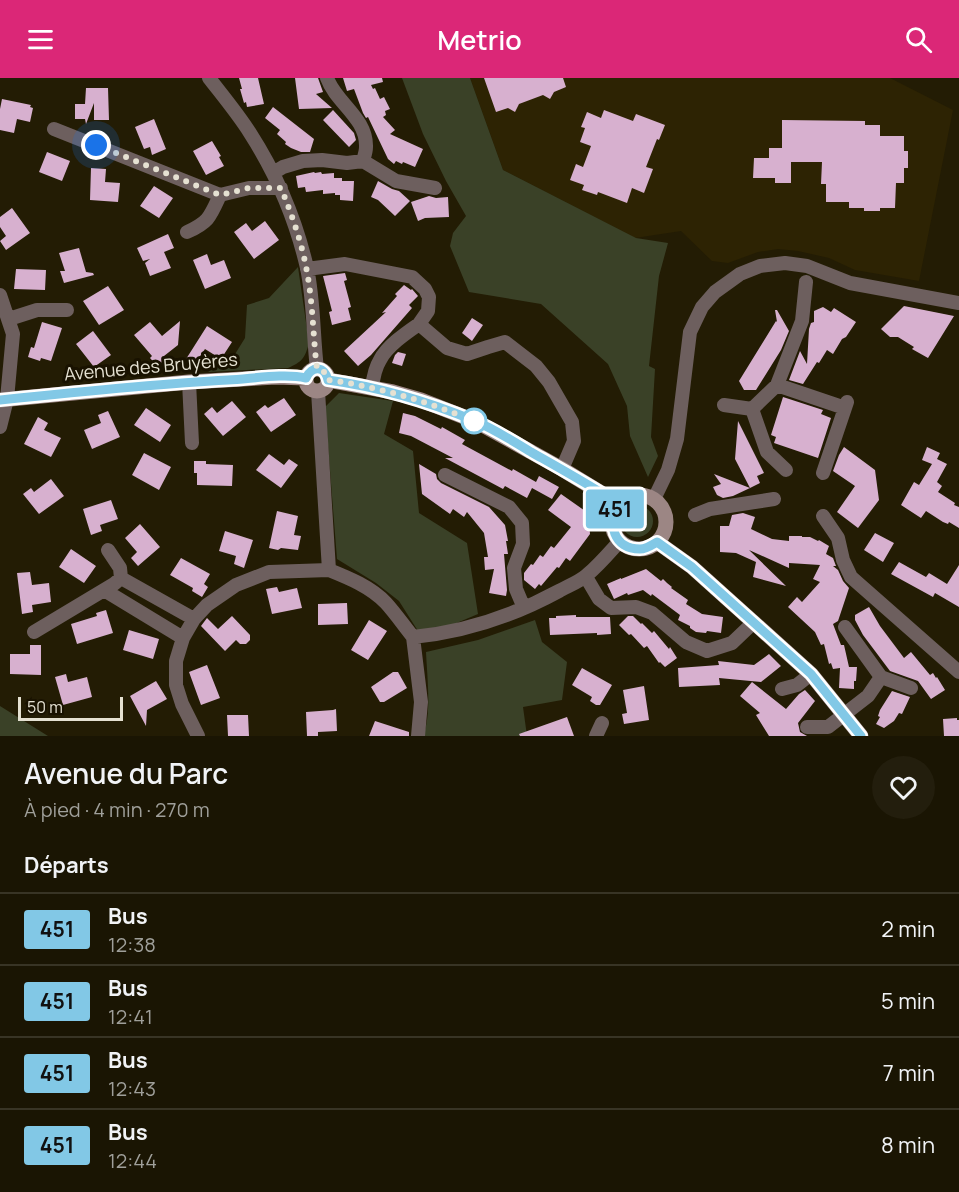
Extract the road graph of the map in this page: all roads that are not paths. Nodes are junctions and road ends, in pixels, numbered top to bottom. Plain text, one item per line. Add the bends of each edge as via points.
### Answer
1 (209, 78) edge
2 (327, 78) edge
3 (54, 129) dead end
4 (363, 161) junction
5 (273, 173) junction
6 (281, 188) junction
7 (435, 188) dead end
8 (220, 195) junction
9 (187, 232) dead end
10 (307, 269) junction
11 (806, 282) dead end
12 (0, 295) edge
13 (959, 303) edge
14 (67, 310) dead end
15 (9, 319) junction
16 (419, 324) junction
17 (311, 374) junction
18 (189, 382) junction
19 (777, 385) junction
20 (323, 386) junction
21 (372, 388) junction
22 (3, 399) edge
23 (724, 405) dead end
24 (752, 409) junction
25 (0, 427) edge
26 (192, 443) dead end
27 (562, 469) junction
28 (786, 470) dead end
29 (823, 473) dead end
30 (445, 475) dead end
31 (654, 499) junction
32 (774, 499) dead end
33 (619, 504) junction
34 (695, 515) dead end
35 (824, 516) dead end
36 (620, 542) junction
37 (657, 542) junction
38 (108, 550) dead end
39 (329, 570) junction
40 (586, 577) junction
41 (121, 578) junction
42 (104, 590) junction
43 (524, 608) junction
44 (194, 619) junction
45 (754, 622) junction
46 (845, 627) dead end
47 (34, 632) dead end
48 (413, 637) junction
49 (183, 638) junction
50 (959, 672) edge
51 (811, 674) junction
52 (881, 677) junction
53 (911, 688) dead end
54 (782, 689) dead end
55 (843, 715) junction
56 (807, 727) dead end
57 (198, 736) edge
58 (418, 736) edge
59 (861, 736) edge

1 - 5 street via 249,131
2 - 4 street via 335,94 360,123 366,148
3 - 8 street
4 - 5 street via 303,161
4 - 7 street via 396,181
5 - 6 street
6 - 8 street via 249,188
6 - 10 street
8 - 9 street via 202,226
10 - 16 street via 345,264 412,277 429,297 428,311
10 - 17 street
11 - 19 street via 802,321
12 - 15 street
13 - 31 street via 850,283 807,266 784,263 740,274 702,307 690,332 677,439
14 - 15 street via 37,310
15 - 22 street via 14,334
16 - 21 street via 380,359
16 - 27 street via 447,348 468,354 505,342 536,366 572,422 574,441
17 - 18 street, Avenue des Bruyères
17 - 20 street via 307,385
18 - 22 street, Avenue des Bruyères
18 - 26 street
19 - 24 street
19 - 29 street via 846,405
20 - 21 street
20 - 39 street
21 - 27 street via 421,400 477,422
22 - 25 street
23 - 24 street
24 - 28 street via 767,452
27 - 33 street
30 - 43 street via 509,507 522,523 523,544 514,568 516,589
31 - 33 street via 630,496
31 - 37 street via 664,514 665,526
32 - 34 street
33 - 36 street via 612,522
35 - 50 street via 838,538 851,577
36 - 37 street via 640,549
36 - 40 street
37 - 45 street
38 - 41 street via 120,568
39 - 44 street via 269,572 236,585
39 - 48 street via 374,592
40 - 43 street
40 - 45 street via 599,599 611,608 636,607 652,613 686,642 707,651 732,643
41 - 42 street
41 - 44 street
42 - 47 street
42 - 49 street
43 - 48 street via 483,624
44 - 49 street
45 - 51 street
46 - 52 street
48 - 58 street via 422,702
49 - 57 street via 176,661 176,685
51 - 54 street via 797,685
51 - 55 street
52 - 53 street
52 - 55 street via 868,696
55 - 56 street via 828,727
55 - 59 street

